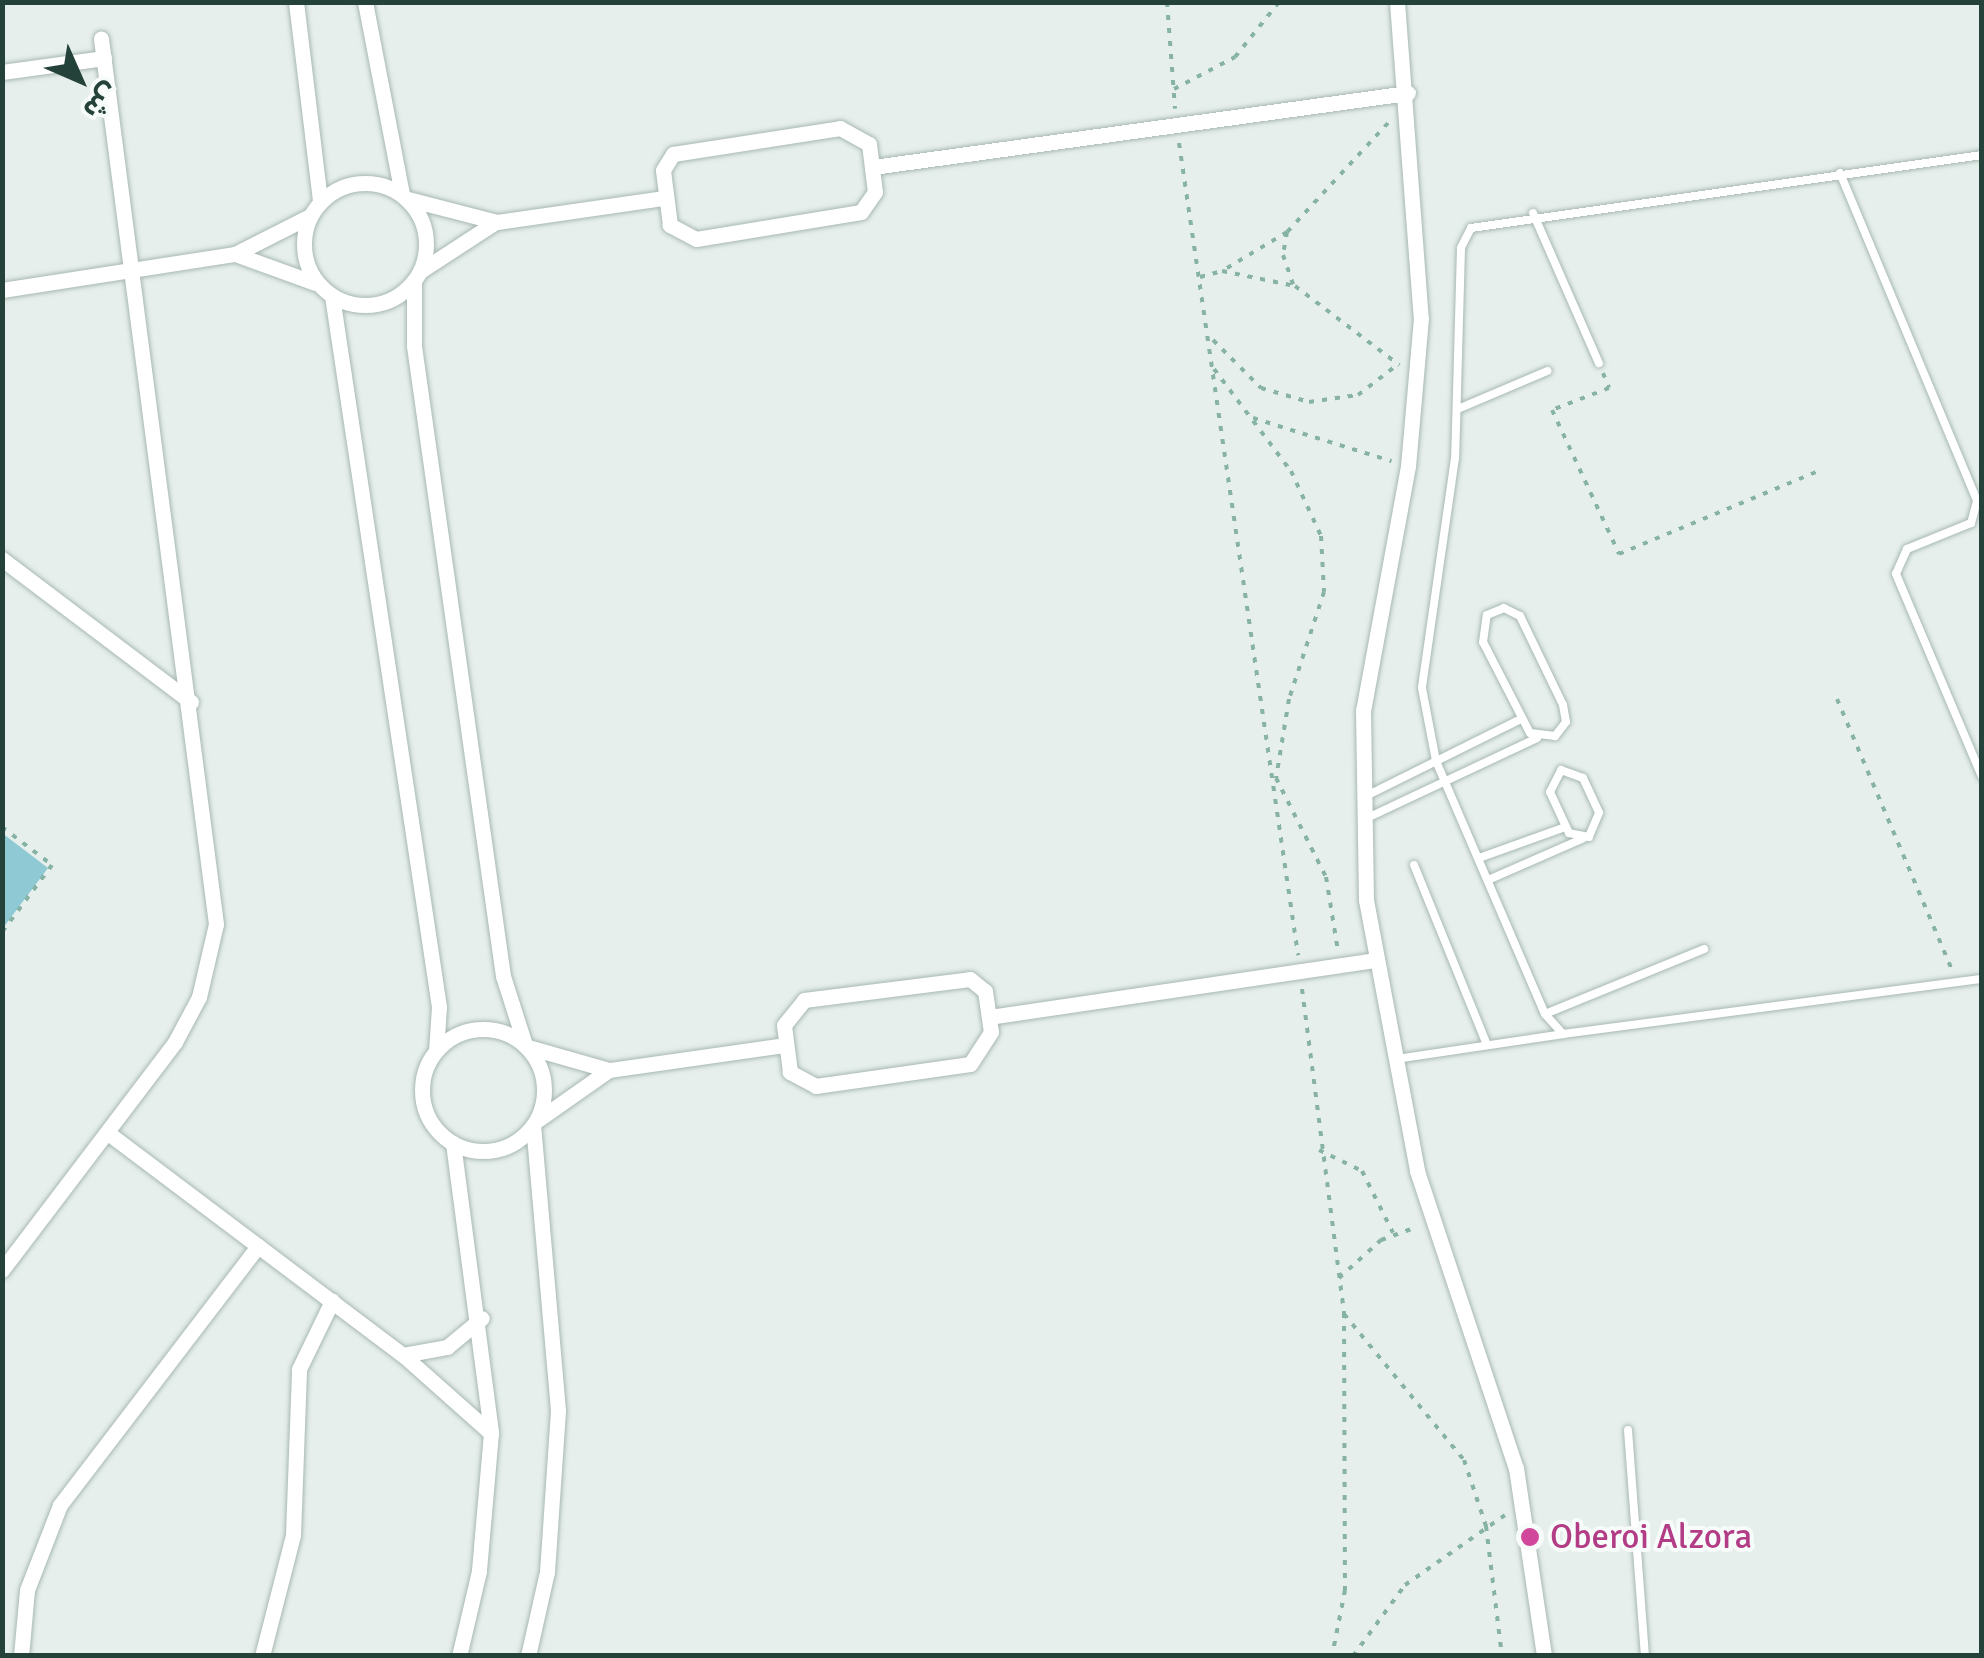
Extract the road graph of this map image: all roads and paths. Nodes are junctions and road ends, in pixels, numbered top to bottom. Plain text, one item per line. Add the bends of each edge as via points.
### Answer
1 (296, 2) edge
2 (365, 2) edge
3 (1167, 2) edge
4 (1279, 2) edge
5 (1397, 2) edge
6 (101, 38) dead end
7 (104, 58) junction
8 (2, 72) edge
9 (1173, 89) junction
10 (1408, 93) junction
11 (1411, 120) junction
12 (1176, 124) junction
13 (1982, 155) edge
14 (873, 167) junction
15 (1840, 173) junction
16 (405, 196) junction
17 (664, 198) junction
18 (320, 201) junction
19 (1533, 213) junction
20 (310, 216) junction
21 (496, 222) junction
22 (1288, 232) junction
23 (235, 254) junction
24 (133, 270) junction
25 (1222, 272) junction
26 (416, 277) junction
27 (1200, 277) junction
28 (318, 284) junction
29 (1295, 286) junction
30 (2, 290) edge
31 (332, 296) junction
32 (1211, 336) junction
33 (1599, 363) joint
34 (1397, 365) junction
35 (1212, 366) junction
36 (1419, 368) junction
37 (1547, 371) dead end
38 (1460, 408) junction
39 (1252, 418) junction
40 (1408, 466) junction
41 (1818, 471) dead end
42 (2, 558) edge
43 (1837, 699) dead end
44 (191, 702) junction
45 (1521, 718) junction
46 (1537, 738) junction
47 (1436, 761) junction
48 (1982, 777) edge
49 (1446, 782) junction
50 (1360, 799) junction
51 (1361, 821) junction
52 (2, 827) edge
53 (1565, 827) junction
54 (1582, 838) junction
55 (1479, 858) junction
56 (1414, 866) dead end
57 (1488, 880) junction
58 (2, 932) edge
59 (1704, 949) dead end
60 (1374, 960) junction
61 (1340, 965) junction
62 (1300, 972) junction
63 (1982, 979) edge
64 (1957, 982) junction
65 (1545, 1014) junction
66 (989, 1017) junction
67 (1563, 1034) junction
68 (785, 1045) junction
69 (526, 1046) junction
70 (1487, 1046) junction
71 (436, 1050) junction
72 (1392, 1060) junction
73 (609, 1070) junction
74 (534, 1124) junction
75 (108, 1132) junction
76 (453, 1144) junction
77 (1320, 1150) junction
78 (1431, 1224) junction
79 (1393, 1233) junction
80 (258, 1246) junction
81 (2, 1270) edge
82 (1338, 1278) junction
83 (332, 1302) junction
84 (1344, 1313) junction
85 (482, 1318) junction
86 (404, 1355) junction
87 (1628, 1430) dead end
88 (491, 1433) junction
89 (1486, 1526) junction
90 (20, 1656) edge
91 (262, 1656) edge
92 (460, 1656) edge
93 (528, 1656) edge
94 (1332, 1656) edge
95 (1353, 1656) edge
96 (1502, 1656) edge
97 (1544, 1656) edge
98 (1645, 1656) edge

1 - 18 street
2 - 16 street
3 - 9 path
4 - 9 path via 1235,57
5 - 10 street
6 - 7 street
7 - 8 street
7 - 24 street
9 - 12 path
10 - 11 street
10 - 12 street
11 - 22 path via 1380,124
11 - 36 street
12 - 14 street
12 - 27 path
13 - 15 lane
14 - 17 street via 869,144 852,130 682,150 663,170
14 - 17 street via 870,203 840,220 696,240 670,226
15 - 19 lane
15 - 48 lane via 1977,502 1971,523 1907,549 1896,574
16 - 18 street via 360,182
16 - 21 street
16 - 26 street via 426,234
17 - 21 street
18 - 20 street
19 - 33 lane
19 - 38 lane via 1480,221 1464,237
20 - 23 street
20 - 28 street via 304,252
21 - 26 street
22 - 25 path
22 - 29 path via 1284,266
23 - 24 street
23 - 28 street
24 - 30 street
24 - 44 street
25 - 27 path
25 - 29 path
26 - 31 street via 376,304
26 - 69 street via 414,346 503,976
27 - 32 path
28 - 31 street
29 - 34 path
31 - 71 street via 440,1007
32 - 34 path via 1241,375 1309,402 1358,395
32 - 35 path
33 - 41 path via 1608,388 1552,410 1620,554
34 - 36 path
35 - 39 path
35 - 62 path
36 - 40 street
37 - 38 lane
38 - 47 lane via 1423,664
39 - 40 path
39 - 61 path via 1300,486 1321,536 1324,592 1289,699 1276,778 1326,876
40 - 50 street via 1370,648
42 - 44 street
43 - 64 path
44 - 75 street via 216,874 213,949 188,1020
45 - 46 lane
45 - 46 lane via 1480,632 1494,609 1520,616 1566,714 1555,736
45 - 47 lane
46 - 49 lane
47 - 49 lane
47 - 50 lane
49 - 51 lane
49 - 55 lane
50 - 51 street
51 - 60 street
52 - 58 path via 52,865
53 - 54 lane
53 - 54 lane via 1550,784 1570,770 1584,778 1600,820
53 - 55 lane
54 - 57 lane
55 - 57 lane
56 - 70 lane
57 - 65 lane
59 - 65 lane
60 - 61 street
60 - 72 street
61 - 62 street
62 - 66 street
62 - 77 path
63 - 64 lane
64 - 67 lane
65 - 67 lane
66 - 68 street via 985,991 970,979 852,992 794,1006
66 - 68 street via 990,1042 970,1064 846,1082 797,1080
67 - 70 lane
68 - 73 street
69 - 71 street via 479,1029
69 - 73 street
69 - 74 street via 544,1083
70 - 72 lane
71 - 76 street via 423,1101
72 - 78 street
73 - 74 street
74 - 76 street via 496,1150
74 - 93 street via 557,1442 547,1572
75 - 80 street
75 - 81 street
76 - 85 street
77 - 79 path via 1362,1171
77 - 82 path
78 - 79 path
78 - 97 street via 1516,1468
79 - 82 path
80 - 83 street
80 - 90 street via 60,1505 27,1590
82 - 84 path
83 - 86 street
83 - 91 street via 299,1369 293,1535
84 - 89 path via 1450,1437
84 - 94 path via 1344,1590
85 - 86 street via 448,1347
85 - 88 street
86 - 88 street
87 - 98 lane
88 - 92 street via 479,1571
89 - 95 path via 1405,1585
89 - 96 path

